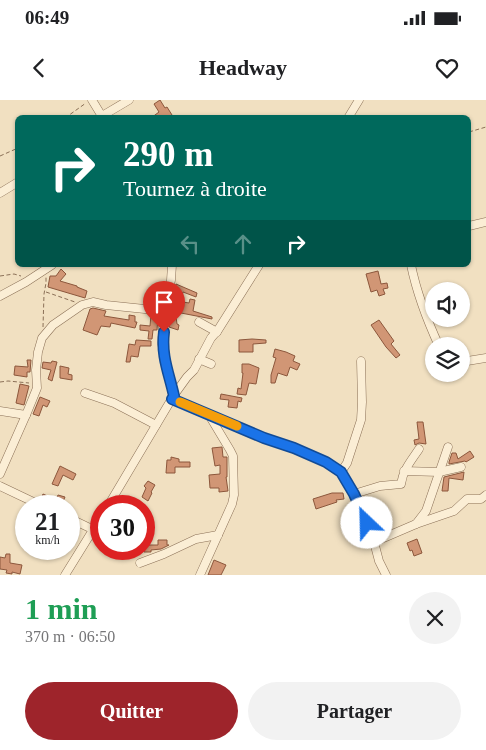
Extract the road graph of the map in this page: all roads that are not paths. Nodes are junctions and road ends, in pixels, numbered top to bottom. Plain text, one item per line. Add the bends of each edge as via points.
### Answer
1 (91, 100) edge
2 (130, 100) edge
3 (359, 100) edge
4 (102, 115) edge
5 (106, 115) edge
6 (350, 115) edge
7 (15, 184) edge
8 (0, 193) edge
9 (486, 222) edge
10 (471, 226) edge
11 (49, 267) edge
12 (172, 267) edge
13 (258, 267) edge
14 (411, 267) edge
15 (0, 296) edge
16 (164, 311) junction
17 (199, 322) dead end
18 (217, 332) junction
19 (435, 337) edge
20 (486, 358) edge
21 (199, 359) junction
22 (362, 361) dead end
23 (470, 361) edge
24 (211, 364) dead end
25 (85, 393) dead end
26 (173, 397) junction
27 (0, 411) edge
28 (26, 415) junction
29 (209, 415) junction
30 (156, 425) junction
31 (448, 447) dead end
32 (419, 449) dead end
33 (3, 461) edge
34 (461, 467) dead end
35 (404, 470) junction
36 (341, 472) junction
37 (439, 472) junction
38 (0, 474) edge
39 (0, 486) edge
40 (354, 494) junction
41 (19, 495) edge
42 (115, 495) edge
43 (486, 495) edge
44 (416, 524) junction
45 (218, 535) junction
46 (90, 536) edge
47 (374, 542) junction
48 (140, 562) dead end
49 (65, 575) edge
50 (200, 575) edge
51 (386, 575) edge

1 - 4 street
2 - 5 street
3 - 6 street
7 - 8 street
9 - 10 street
11 - 15 street
12 - 16 street
13 - 18 street
14 - 19 street
16 - 26 street via 162,344
16 - 28 street via 93,302 82,305 53,326 42,338 36,370 37,388
17 - 18 street
18 - 21 street
20 - 23 street
21 - 24 street
21 - 26 street
22 - 36 street via 361,420
25 - 30 street via 114,403
26 - 29 street
26 - 30 street
27 - 28 street
28 - 33 street
29 - 36 street via 294,448
29 - 45 street via 233,456 234,495
30 - 42 street
31 - 37 street
32 - 35 street
33 - 38 street
34 - 37 street
35 - 37 street
35 - 40 street via 401,484
36 - 40 street
37 - 44 street via 426,511
39 - 41 street
40 - 47 street
43 - 44 street via 481,499 467,499 454,511
44 - 47 street
45 - 48 street via 196,539
45 - 50 street
46 - 49 street
47 - 51 street

